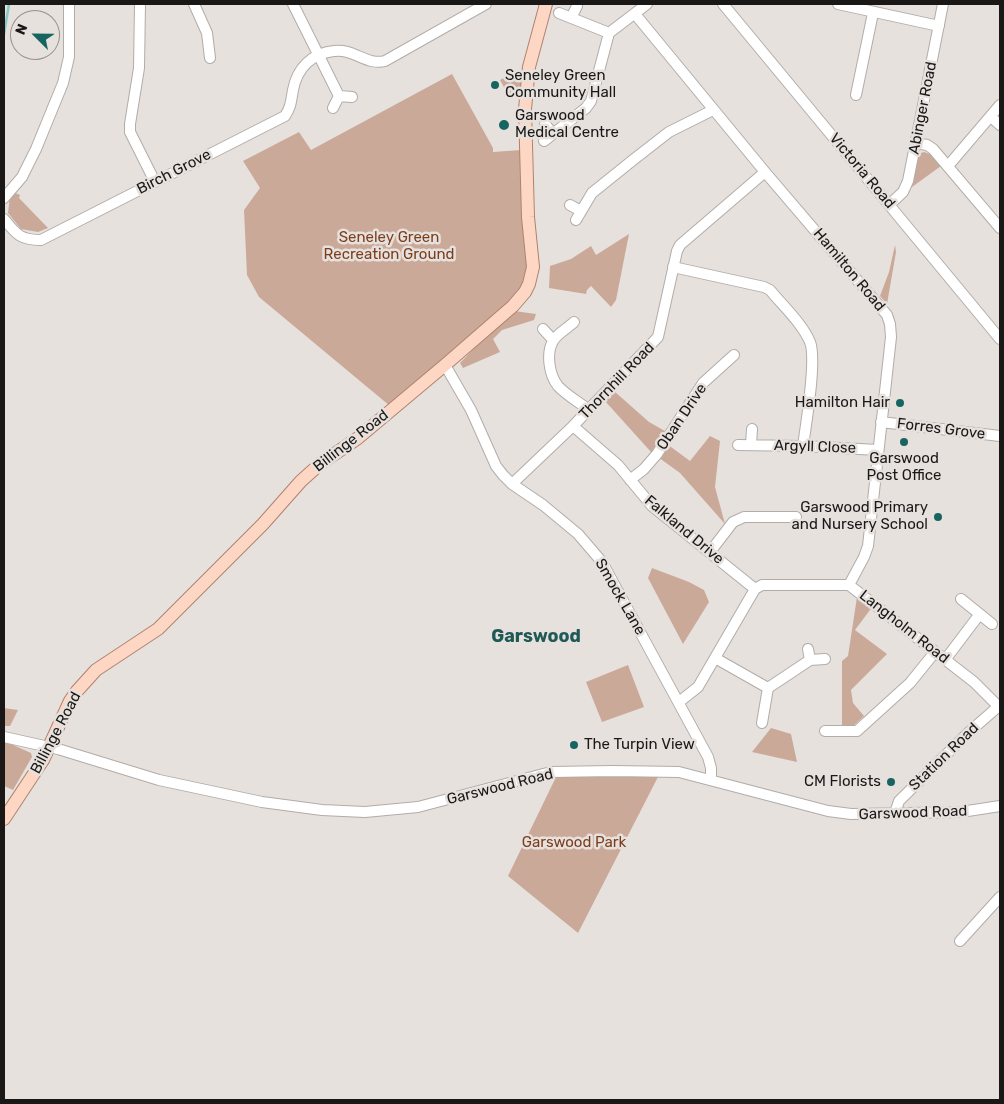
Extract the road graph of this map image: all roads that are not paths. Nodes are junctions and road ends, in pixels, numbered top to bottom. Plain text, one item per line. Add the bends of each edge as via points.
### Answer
1 (69, 4) edge
2 (152, 4) edge
3 (194, 4) edge
4 (293, 4) edge
5 (486, 4) edge
6 (546, 4) edge
7 (647, 4) edge
8 (723, 4) edge
9 (838, 4) edge
10 (943, 4) edge
11 (140, 6) edge
12 (577, 6) dead end
13 (873, 12) junction
14 (559, 13) dead end
15 (634, 14) junction
16 (571, 18) junction
17 (939, 26) junction
18 (609, 33) junction
19 (317, 54) junction
20 (210, 58) dead end
21 (854, 88) dead end
22 (339, 96) junction
23 (352, 97) dead end
24 (1000, 105) edge
25 (333, 108) dead end
26 (713, 110) junction
27 (991, 117) junction
28 (545, 124) dead end
29 (1000, 125) edge
30 (553, 134) junction
31 (544, 141) dead end
32 (916, 143) junction
33 (948, 166) junction
34 (765, 172) junction
35 (155, 182) junction
36 (4, 198) edge
37 (890, 205) junction
38 (570, 206) dead end
39 (4, 219) edge
40 (1000, 228) edge
41 (673, 267) junction
42 (574, 322) dead end
43 (543, 329) dead end
44 (1000, 339) edge
45 (554, 340) junction
46 (734, 355) dead end
47 (445, 365) junction
48 (589, 410) junction
49 (881, 422) junction
50 (573, 426) junction
51 (752, 429) dead end
52 (1000, 436) edge
53 (738, 445) dead end
54 (751, 445) junction
55 (803, 446) junction
56 (878, 450) junction
57 (630, 480) junction
58 (512, 484) junction
59 (799, 518) dead end
60 (710, 552) junction
61 (850, 585) junction
62 (755, 589) junction
63 (961, 598) dead end
64 (980, 615) junction
65 (992, 624) dead end
66 (935, 652) junction
67 (715, 658) junction
68 (825, 659) dead end
69 (945, 660) junction
70 (768, 688) junction
71 (679, 702) junction
72 (999, 705) edge
73 (761, 722) dead end
74 (825, 730) dead end
75 (856, 730) junction
76 (869, 730) dead end
77 (4, 737) edge
78 (50, 748) junction
79 (711, 780) junction
80 (1000, 806) edge
81 (894, 813) junction
82 (4, 819) edge
83 (1000, 897) edge
84 (960, 941) dead end

1 - 36 street via 69,57 63,82 22,177
2 - 11 street
3 - 20 street via 207,33
4 - 19 street
5 - 19 street via 385,61 373,62 343,50
6 - 47 main road, Billinge Road via 530,67 525,109 532,275 513,306
7 - 15 street
8 - 37 street, Victoria Road
9 - 13 street
10 - 17 street, Abinger Road
11 - 35 street via 138,68 130,132
12 - 16 street
13 - 17 street
13 - 21 street
14 - 16 street
15 - 18 street
15 - 26 street, Hamilton Road
16 - 18 street
17 - 32 street, Abinger Road
18 - 30 street via 591,101
19 - 22 street
19 - 35 street, Birch Grove via 297,77 292,103 285,116
22 - 23 street
22 - 25 street
24 - 27 street
26 - 34 street, Hamilton Road
26 - 38 street via 669,132 592,193 579,216
27 - 29 street
27 - 33 street
28 - 30 street
30 - 31 street
32 - 33 street via 933,149
32 - 37 street, Abinger Road via 905,189
33 - 40 street
34 - 41 street, Thornhill Road via 680,245
34 - 49 street, Hamilton Road via 887,315 891,337
35 - 39 street, Birch Grove via 41,240 25,239
37 - 44 street, Victoria Road
41 - 48 street, Thornhill Road via 658,337
41 - 55 street via 770,290 805,333 813,359
42 - 45 street
43 - 45 street
45 - 48 street via 549,361 553,377 557,385
46 - 57 street, Oban Drive via 703,384 657,454
47 - 58 street, Smock Lane via 471,410 496,466
47 - 78 main road, Billinge Road via 364,434 301,480 263,524 158,629 96,670 70,701
48 - 50 street, Thornhill Road
49 - 52 street, Forres Grove
49 - 56 street, Hamilton Road
50 - 57 street, Falkland Drive via 618,465
50 - 58 street, Thornhill Road
51 - 54 street
53 - 54 street, Argyll Close
54 - 55 street, Argyll Close
55 - 56 street, Argyll Close
56 - 61 street, Hamilton Road via 868,546
57 - 60 street, Falkland Drive via 652,506
58 - 71 street, Smock Lane via 544,505 578,534 602,562
59 - 60 street via 744,518 733,522
60 - 62 street, Falkland Drive
61 - 62 street, Langholm Road via 762,585
61 - 66 street, Langholm Road
62 - 67 street
63 - 64 street
64 - 65 street
64 - 69 street
66 - 69 street, Langholm Road
66 - 75 street via 910,683
67 - 70 street
67 - 71 street via 698,686
68 - 70 street via 809,654
69 - 72 street, Langholm Road
70 - 73 street
71 - 79 street, Smock Lane via 708,757 712,768
72 - 81 street, Station Road via 899,801
74 - 75 street
75 - 76 street
77 - 78 street, Garswood Road
78 - 79 street, Garswood Road via 159,780 253,800 322,810 365,812 425,805 551,772 679,772
78 - 82 main road, Billinge Road
79 - 81 street, Garswood Road via 833,812
80 - 81 street, Garswood Road via 961,812
83 - 84 street

